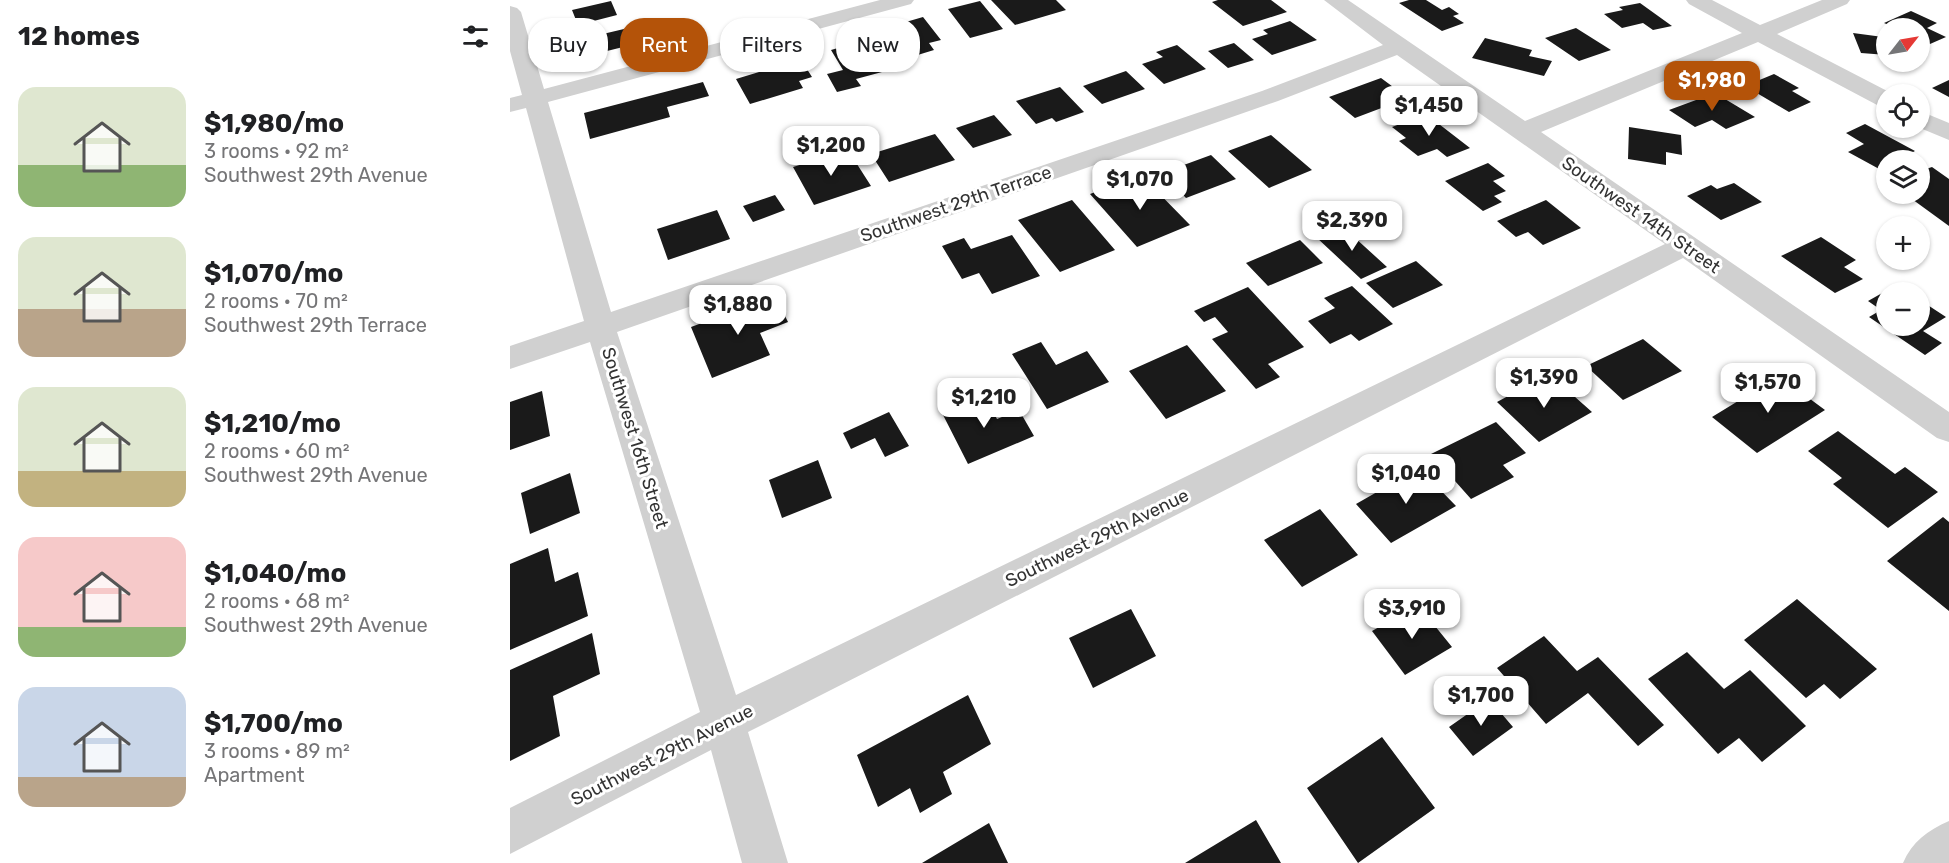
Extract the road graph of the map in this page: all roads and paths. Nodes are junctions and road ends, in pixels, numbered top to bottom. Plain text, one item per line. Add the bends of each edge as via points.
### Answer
1 (904, 0) edge
2 (1334, 0) edge
3 (1695, 0) edge
4 (1840, 0) edge
5 (510, 12) edge
6 (1757, 33) junction
7 (1400, 46) junction
8 (1876, 95) edge
9 (523, 102) edge
10 (1930, 123) edge
11 (1522, 131) junction
12 (1949, 133) edge
13 (1684, 246) junction
14 (600, 326) junction
15 (510, 358) edge
16 (1949, 429) edge
17 (724, 722) junction
18 (510, 832) edge
19 (1949, 843) edge
20 (765, 863) edge
21 (1926, 863) edge

1 - 9 street
2 - 7 street, Southwest 14th Street
3 - 6 street
4 - 6 street
5 - 9 street, Southwest 16th Street
6 - 8 street
6 - 11 street
7 - 11 street, Southwest 14th Street
7 - 14 street, Southwest 29th Terrace via 1270,96
9 - 14 street, Southwest 16th Street
10 - 12 street
11 - 13 street, Southwest 14th Street
13 - 16 street, Southwest 14th Street
13 - 17 street, Southwest 29th Avenue
14 - 15 street, Southwest 29th Terrace
14 - 17 street, Southwest 16th Street
17 - 18 street, Southwest 29th Avenue
17 - 20 street, Southwest 16th Street
19 - 21 street

